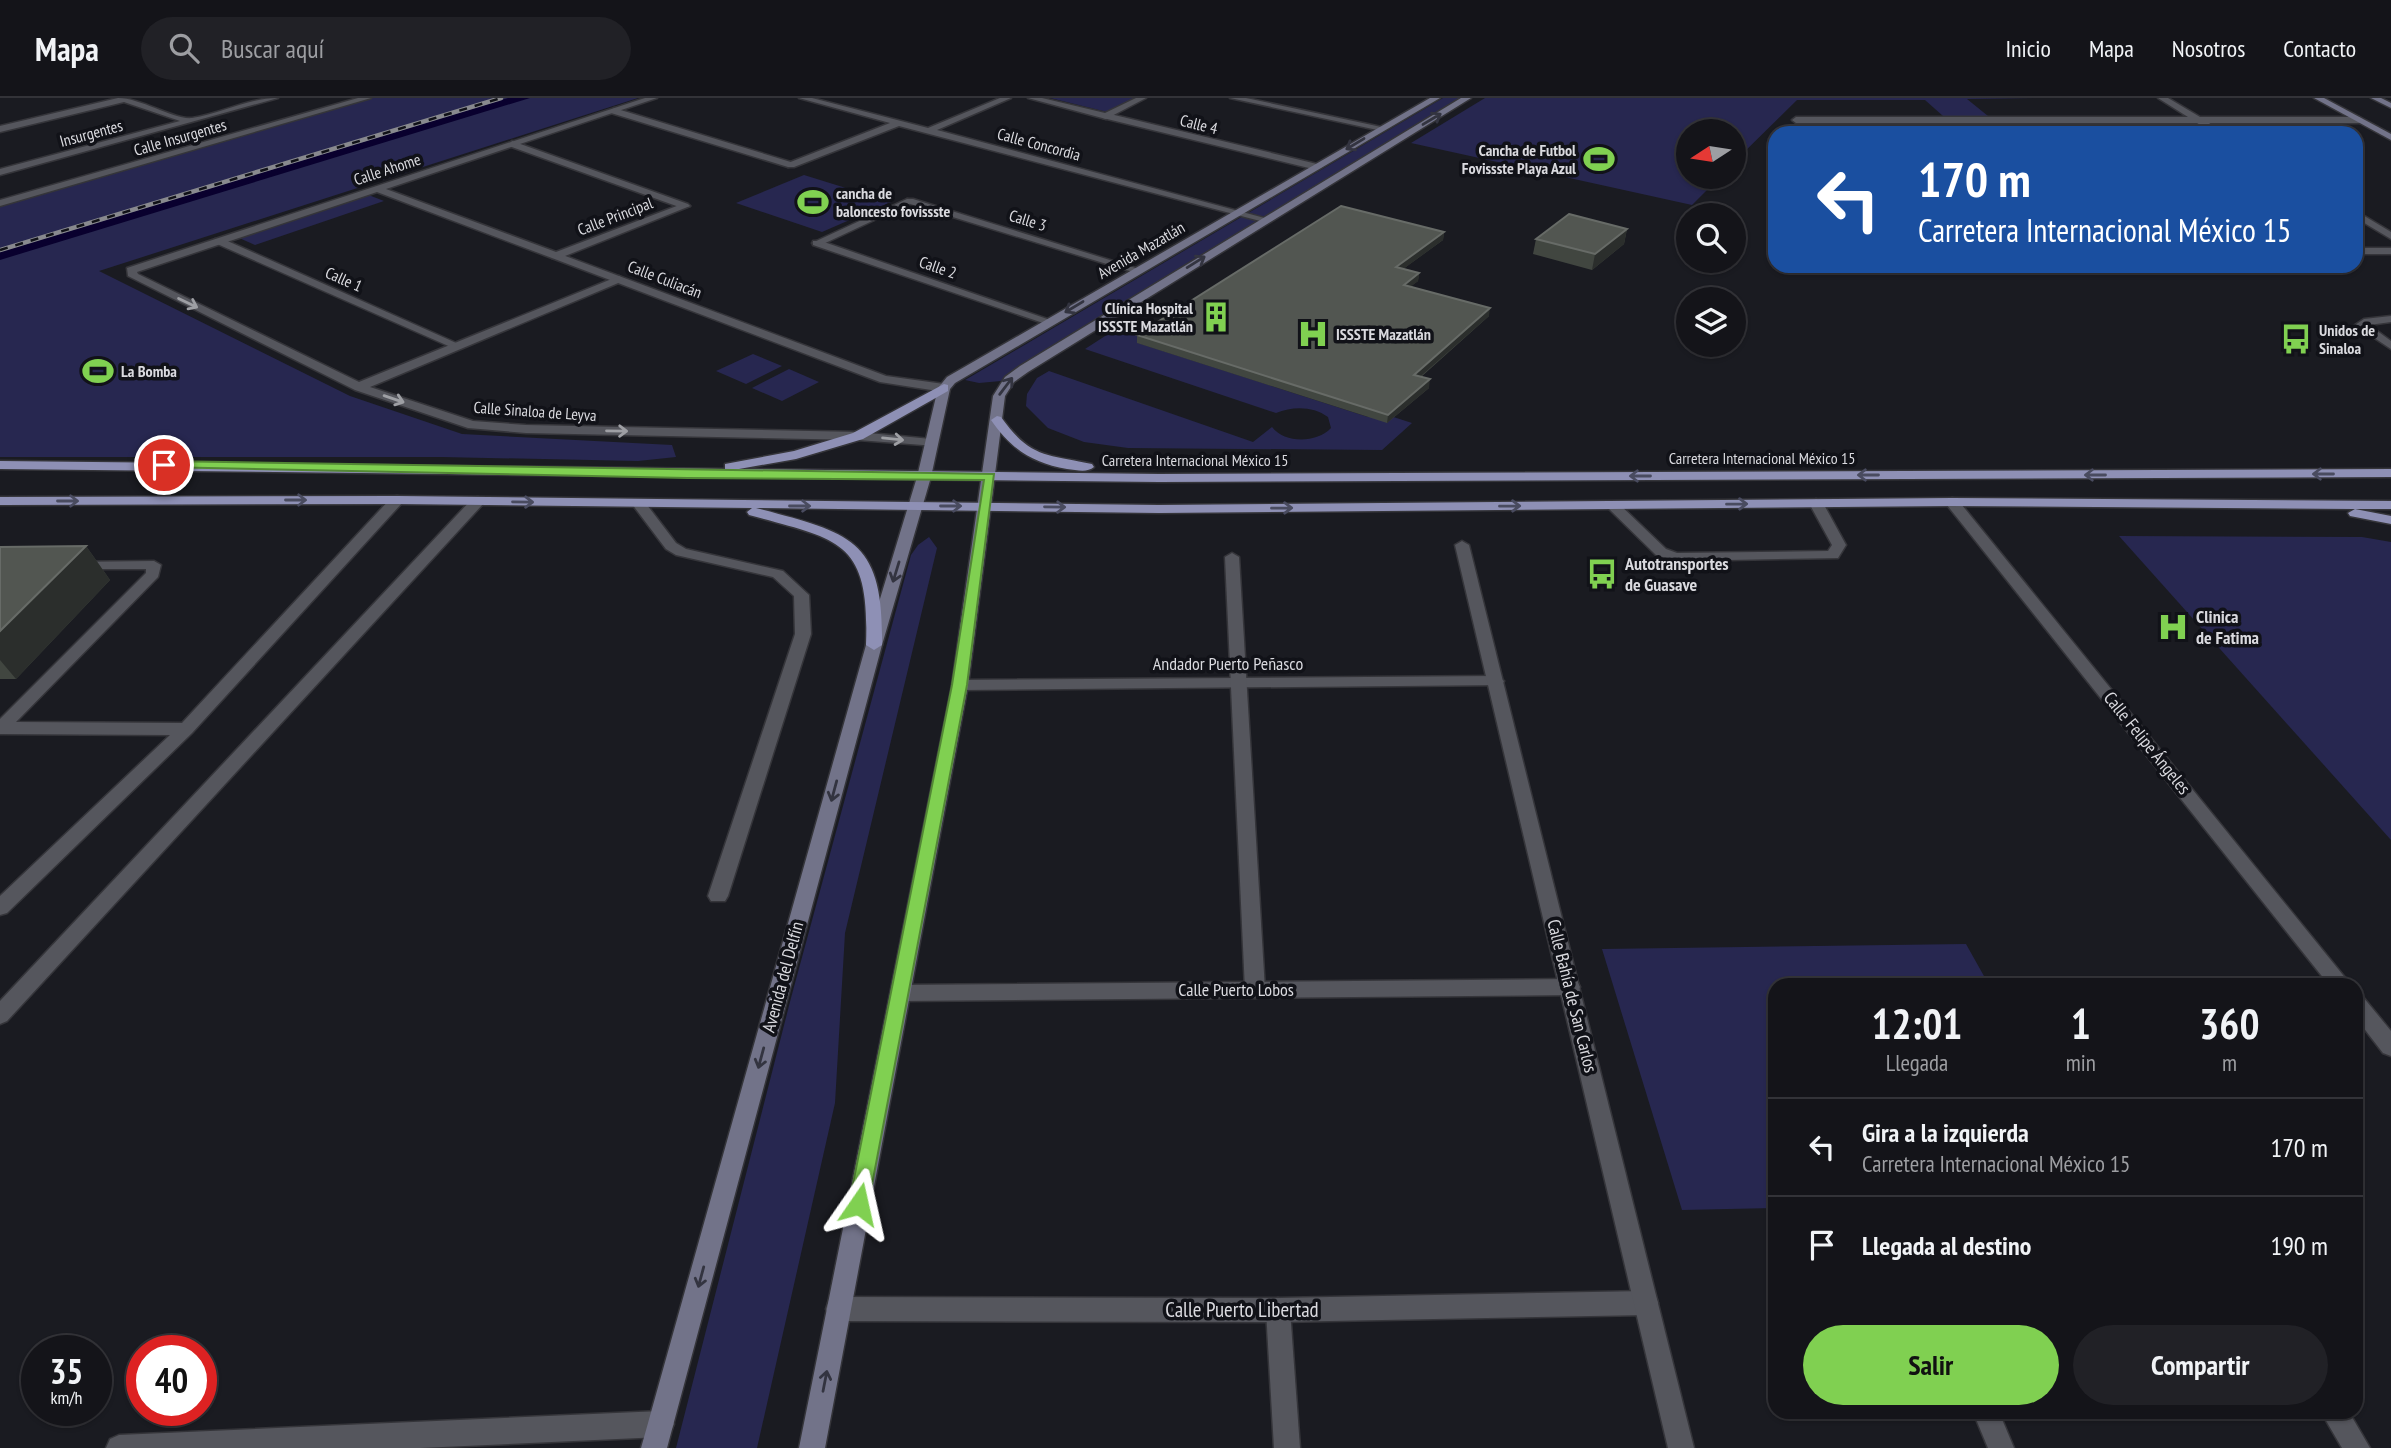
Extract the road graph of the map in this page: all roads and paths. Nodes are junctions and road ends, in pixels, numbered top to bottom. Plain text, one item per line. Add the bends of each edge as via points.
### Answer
1 (274, 98) edge
2 (367, 98) edge
3 (653, 98) edge
4 (803, 98) edge
5 (1007, 98) edge
6 (1032, 98) edge
7 (1142, 98) edge
8 (1234, 98) edge
9 (1436, 98) edge
10 (1467, 98) edge
11 (2162, 98) edge
12 (2318, 98) edge
13 (2375, 98) edge
14 (124, 99) edge
15 (2391, 106) edge
16 (614, 111) junction
17 (1106, 116) junction
18 (37, 120) junction
19 (1797, 120) dead end
20 (2061, 120) junction
21 (2199, 120) junction
22 (2359, 120) junction
23 (189, 121) junction
24 (899, 123) junction
25 (0, 124) edge
26 (2070, 126) edge
27 (2209, 126) edge
28 (1382, 128) junction
29 (0, 130) edge
30 (928, 131) junction
31 (2391, 137) edge
32 (512, 144) junction
33 (1317, 167) junction
34 (0, 172) edge
35 (377, 189) junction
36 (0, 203) edge
37 (1238, 212) junction
38 (2363, 218) edge
39 (1267, 220) junction
40 (2391, 236) edge
41 (219, 241) junction
42 (817, 243) joint
43 (2363, 251) edge
44 (2391, 251) edge
45 (556, 256) junction
46 (131, 270) joint
47 (1137, 270) junction
48 (619, 279) junction
49 (2391, 319) edge
50 (1050, 321) junction
51 (457, 346) junction
52 (2391, 346) edge
53 (359, 387) junction
54 (944, 388) junction
55 (998, 420) junction
56 (858, 436) junction
57 (931, 443) junction
58 (0, 465) edge
59 (2391, 473) edge
60 (687, 475) junction
61 (990, 476) junction
62 (924, 477) junction
63 (1159, 478) junction
64 (397, 500) junction
65 (0, 501) edge
66 (478, 501) junction
67 (1952, 502) junction
68 (1816, 503) junction
69 (639, 504) junction
70 (1612, 505) junction
71 (2313, 505) junction
72 (2391, 505) edge
73 (734, 506) junction
74 (986, 506) junction
75 (915, 507) junction
76 (2391, 520) edge
77 (1462, 545) dead end
78 (1232, 557) dead end
79 (64, 565) edge
80 (874, 645) junction
81 (1496, 681) junction
82 (1240, 683) junction
83 (960, 685) junction
84 (1, 728) edge
85 (186, 729) junction
86 (718, 896) dead end
87 (0, 908) edge
88 (2335, 978) edge
89 (1570, 987) junction
90 (1255, 990) junction
91 (901, 993) junction
92 (2363, 1012) edge
93 (0, 1015) edge
94 (2391, 1047) edge
95 (1646, 1303) junction
96 (838, 1309) junction
97 (1278, 1310) junction
98 (1989, 1419) edge
99 (2338, 1419) edge
100 (658, 1436) edge
101 (119, 1448) edge
102 (813, 1448) edge
103 (1287, 1448) edge
104 (1681, 1448) edge
105 (2001, 1448) edge
106 (2357, 1448) edge

1 - 23 street, Insurgentes
2 - 36 street, Calle Insurgentes
3 - 16 street, Calle Ahome
4 - 24 street, Calle Concordia
5 - 30 street
6 - 17 street, Calle 4
7 - 17 street
8 - 28 street
9 - 28 street, Avenida Mazatlán
39 -> 10 street
11 - 21 street
12 - 22 street
13 - 15 street
14 - 18 street
14 - 23 street, Insurgentes
16 - 24 street via 791,165
16 - 32 street, Calle Ahome
17 - 33 street, Calle 4
18 - 25 street
18 - 29 street
19 - 20 street
20 - 21 street
20 - 26 street
21 - 22 street
21 - 27 street
22 - 31 street
23 - 34 street, Insurgentes
24 - 30 street, Calle Concordia
28 -> 33 street, Avenida Mazatlán
30 - 37 street, Calle Concordia
32 - 35 street, Calle Ahome
32 - 45 street, Calle Principal via 685,206
33 - 37 street, Avenida Mazatlán
35 - 41 street, Calle Ahome
35 - 45 street, Calle Culiacán
37 - 39 street, Calle Concordia
37 - 47 street, Avenida Mazatlán
38 - 40 street
55 -> 39 street via 999,396 1009,380
41 - 46 street, Calle Ahome
41 - 51 street, Calle 1
42 - 47 street, Calle 3 via 910,201
42 - 50 street, Calle 2
43 - 44 street
45 - 48 street, Calle Culiacán
46 -> 53 street, Calle Sinaloa de Leyva via 133,276
47 -> 50 street, Avenida Mazatlán
48 - 51 street
48 - 54 street, Calle Culiacán via 884,379
49 - 52 street via 2361,325
50 - 54 street, Avenida Mazatlán
51 - 53 street
53 -> 56 street, Calle Sinaloa de Leyva via 472,425 496,428
54 - 56 main road
54 - 57 street
55 - 61 street
55 - 63 main road via 1010,441 1045,461
56 -> 57 street, Calle Sinaloa de Leyva
56 - 60 main road via 796,455
57 - 62 street
58 - 60 main road, Carretera Internacional México 15
59 -> 63 main road, Carretera Internacional México 15
60 - 62 main road, Carretera Internacional México 15
61 - 62 main road, Carretera Internacional México 15
61 - 63 main road, Carretera Internacional México 15
61 - 74 street
62 - 75 street
65 -> 64 main road
64 - 66 main road
64 - 85 street
66 -> 69 main road
66 - 93 street
67 - 68 main road
67 - 71 main road
67 - 88 street, Calle Felipe Ángeles
70 -> 68 main road
68 - 70 street via 1839,545 1833,555 1676,557 1661,552
69 - 73 main road
69 - 86 street via 681,552 778,574 801,595 803,634
74 -> 70 main road
71 - 72 main road
71 - 76 main road
73 -> 75 main road
73 - 80 main road via 824,532 854,550 872,576 877,608
75 -> 74 main road
74 - 83 street
75 -> 80 street, Avenida del Delfín
77 - 81 street, Calle Bahía de San Carlos
78 - 82 street
79 - 84 street via 154,565 153,574
80 -> 100 street, Avenida del Delfín
81 - 82 street, Andador Puerto Peñasco
81 - 89 street, Calle Bahía de San Carlos
82 - 83 street, Andador Puerto Peñasco
82 - 90 street
83 - 91 street
84 - 85 street
85 - 87 street
89 - 90 street, Calle Puerto Lobos
89 - 95 street, Calle Bahía de San Carlos
90 - 91 street, Calle Puerto Lobos
91 - 96 street
92 - 94 street
95 - 97 street, Calle Puerto Libertad
95 - 104 street, Calle Bahía de San Carlos
96 - 97 street, Calle Puerto Libertad
102 -> 96 street
97 - 103 street
98 - 105 street
99 - 106 street
100 - 101 street

